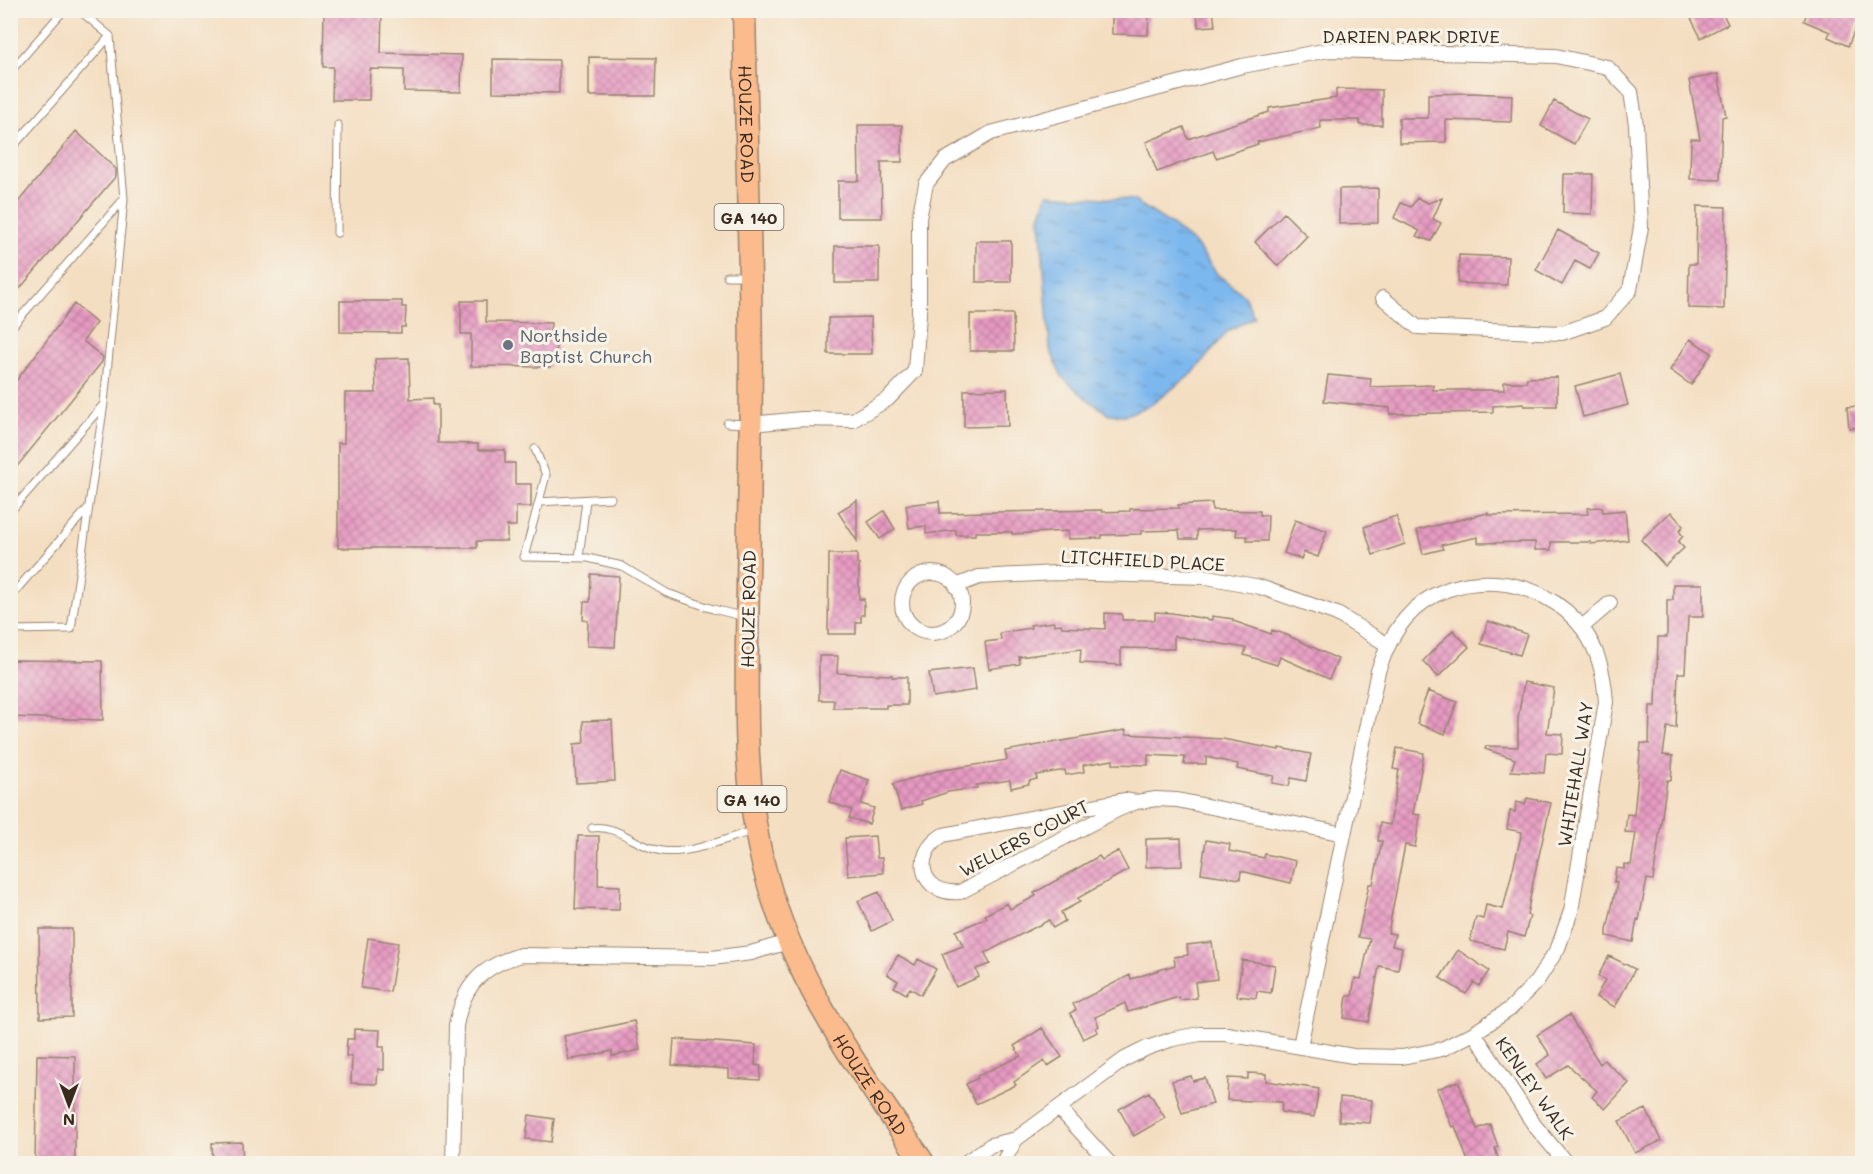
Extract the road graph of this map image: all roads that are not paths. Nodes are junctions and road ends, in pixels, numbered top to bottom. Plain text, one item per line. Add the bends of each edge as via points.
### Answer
1 (16, 10) edge
2 (64, 10) edge
3 (79, 10) edge
4 (744, 10) edge
5 (10, 17) edge
6 (110, 36) junction
7 (10, 72) edge
8 (338, 125) dead end
9 (10, 150) edge
10 (124, 199) junction
11 (337, 233) dead end
12 (1383, 298) dead end
13 (10, 329) edge
14 (104, 403) junction
15 (727, 423) dead end
16 (751, 424) junction
17 (535, 449) dead end
18 (611, 498) dead end
19 (586, 500) junction
20 (539, 502) junction
21 (88, 508) junction
22 (10, 513) edge
23 (579, 558) junction
24 (956, 586) junction
25 (10, 597) edge
26 (1610, 603) dead end
27 (748, 617) junction
28 (1581, 627) junction
29 (10, 630) edge
30 (1388, 645) junction
31 (1136, 802) junction
32 (592, 828) dead end
33 (756, 831) junction
34 (1344, 834) junction
35 (788, 942) junction
36 (1474, 1033) junction
37 (1300, 1046) junction
38 (1059, 1108) junction
39 (1016, 1138) junction
40 (453, 1164) edge
41 (924, 1164) edge
42 (963, 1164) edge
43 (1002, 1164) edge
44 (1110, 1164) edge
45 (1567, 1164) edge

1 - 5 lane
2 - 7 lane
3 - 6 lane
4 - 16 main road, HOUZE ROAD / GA 140 via 738,276
6 - 9 lane
6 - 10 lane
8 - 11 lane
10 - 13 lane
10 - 14 lane
12 - 16 street, DARIEN PARK DRIVE via 1417,327 1562,333 1605,318 1630,290 1641,227 1631,92 1607,67 1557,56 1329,50 1242,66 991,133 945,160 926,184 919,218 915,371 888,399 853,420
14 - 21 lane
14 - 22 lane
15 - 16 lane
16 - 27 main road, HOUZE ROAD / GA 140
17 - 20 lane via 546,475
18 - 19 lane
19 - 20 lane
19 - 23 lane
20 - 23 lane via 525,557
21 - 25 lane
21 - 29 lane via 71,629
23 - 27 lane via 622,566 667,593
24 - 24 street via 962,604 948,630 928,634 910,626 901,598 911,580 920,575 940,574
24 - 30 street, LITCHFIELD PLACE via 979,577 1056,573 1207,577 1260,587 1336,614
26 - 28 street
27 - 33 main road, HOUZE ROAD / GA 140 via 746,738
28 - 30 street, WHITEHALL WAY via 1560,606 1536,592 1508,583 1482,582 1453,587 1428,599 1407,617
28 - 36 street, WHITEHALL WAY via 1600,662 1606,702 1571,911 1558,948 1537,981 1510,1009
30 - 34 street, WHITEHALL WAY via 1378,670
31 - 31 street, WELLERS COURT via 1124,800 943,835 925,852 925,874 938,889 960,892
31 - 34 street, WELLERS COURT via 1177,800
32 - 33 lane via 610,829 663,851 703,847
33 - 35 main road, HOUZE ROAD / GA 140
34 - 37 street, WHITEHALL WAY
35 - 40 street via 751,953 712,958 521,955 488,968 465,994 459,1009
35 - 41 main road, HOUZE ROAD / GA 140 via 836,1035
36 - 37 street, WHITEHALL WAY via 1442,1049 1402,1057 1353,1056
36 - 45 street, KENLEY WALK via 1535,1126
37 - 38 street, WHITEHALL WAY via 1227,1034 1173,1039 1125,1059
38 - 39 street, WHITEHALL WAY
38 - 44 street
39 - 42 street via 991,1145
39 - 43 street

